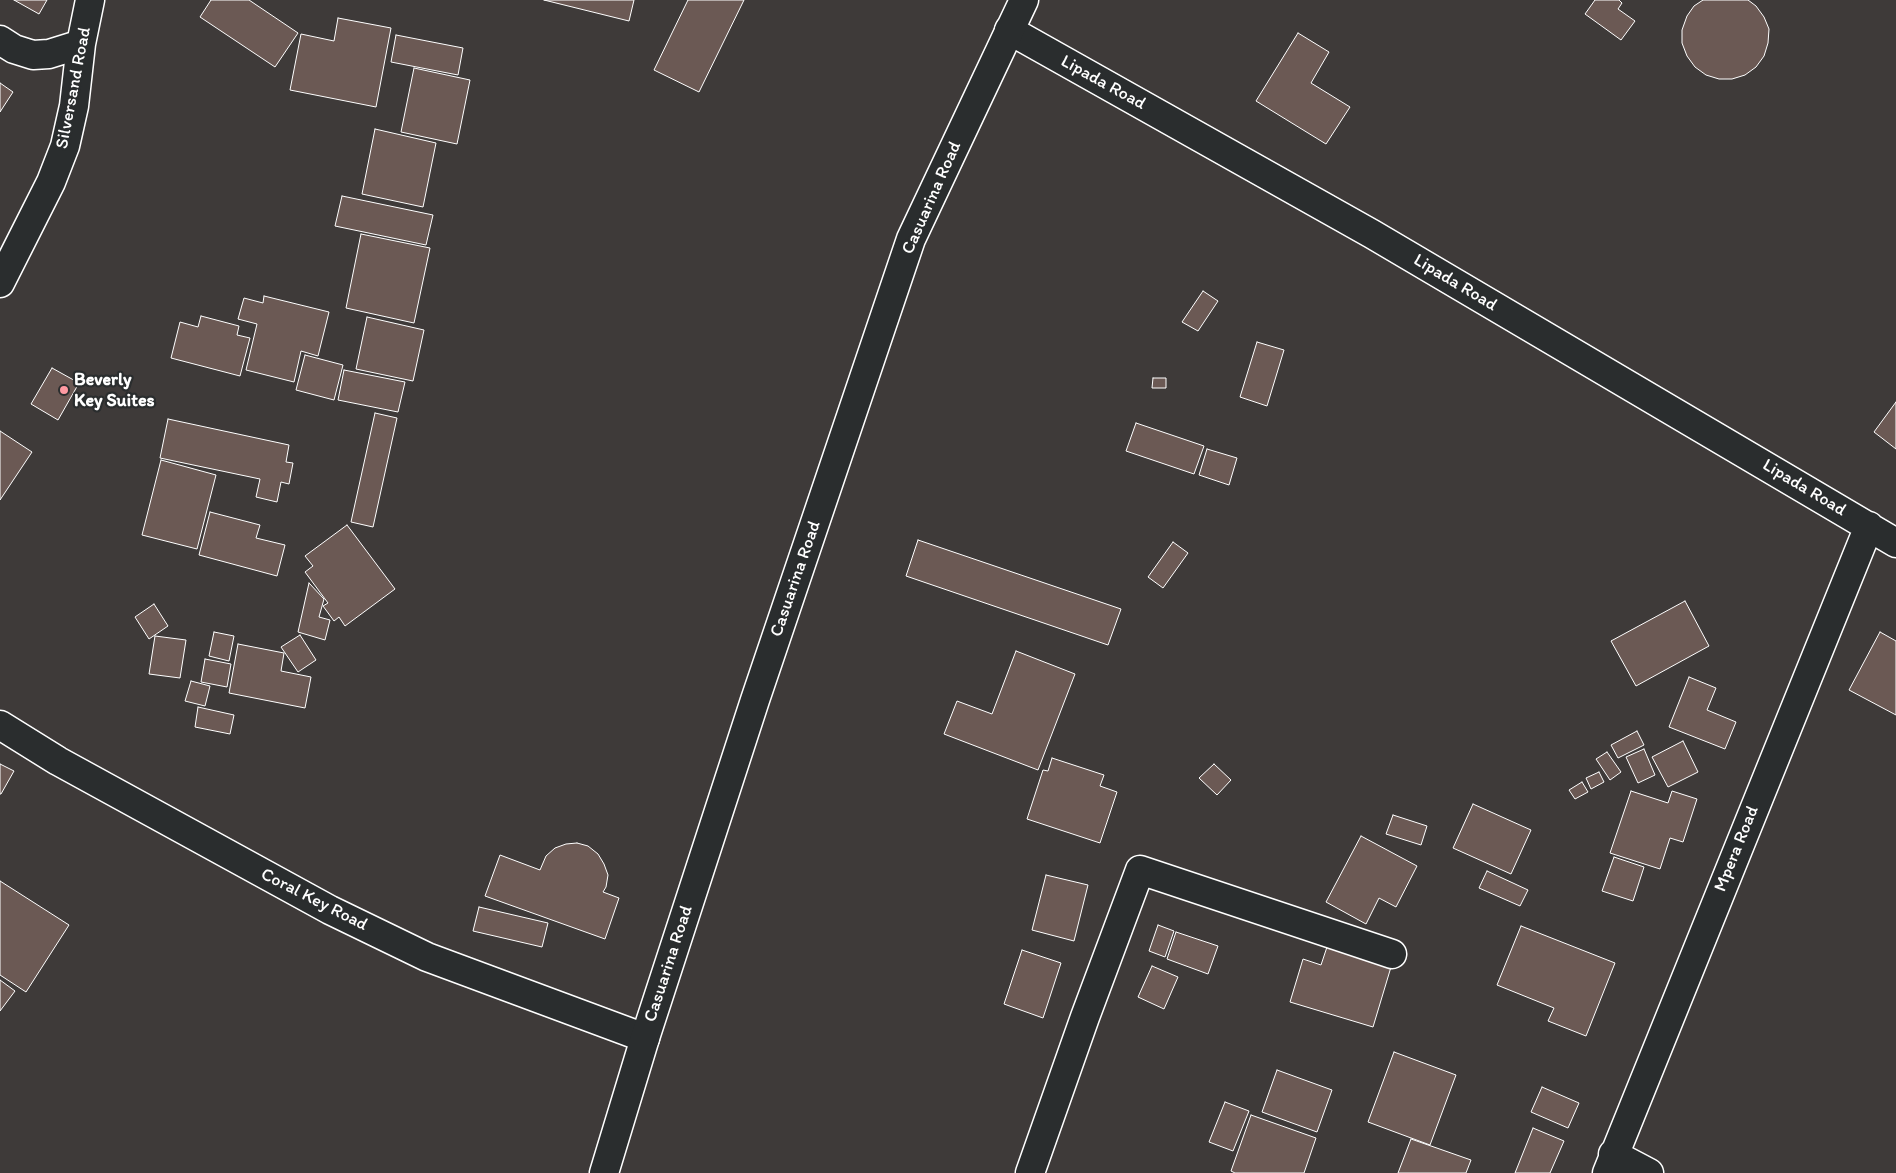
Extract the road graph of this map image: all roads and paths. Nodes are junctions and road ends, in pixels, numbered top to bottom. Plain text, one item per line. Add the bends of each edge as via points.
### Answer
1 (90, 0) edge
2 (1024, 0) edge
3 (1010, 30) junction
4 (0, 40) edge
5 (82, 44) junction
6 (0, 283) edge
7 (1869, 526) junction
8 (1896, 543) edge
9 (0, 725) edge
10 (1392, 954) dead end
11 (645, 1038) junction
12 (1610, 1164) edge
13 (604, 1173) edge
14 (1030, 1173) edge
15 (1649, 1173) edge

1 - 5 street, Silversand Road
2 - 3 street, Casuarina Road
3 - 7 street, Lipada Road via 1372,234
3 - 11 street, Casuarina Road via 911,239
4 - 5 street via 33,55 49,54
5 - 6 street, Silversand Road via 65,146 51,182
7 - 8 street, Lipada Road
7 - 12 street, Mpera Road
9 - 11 street, Coral Key Road via 66,765 330,910 427,957
10 - 14 street via 1140,870
11 - 13 street, Casuarina Road
12 - 15 street

